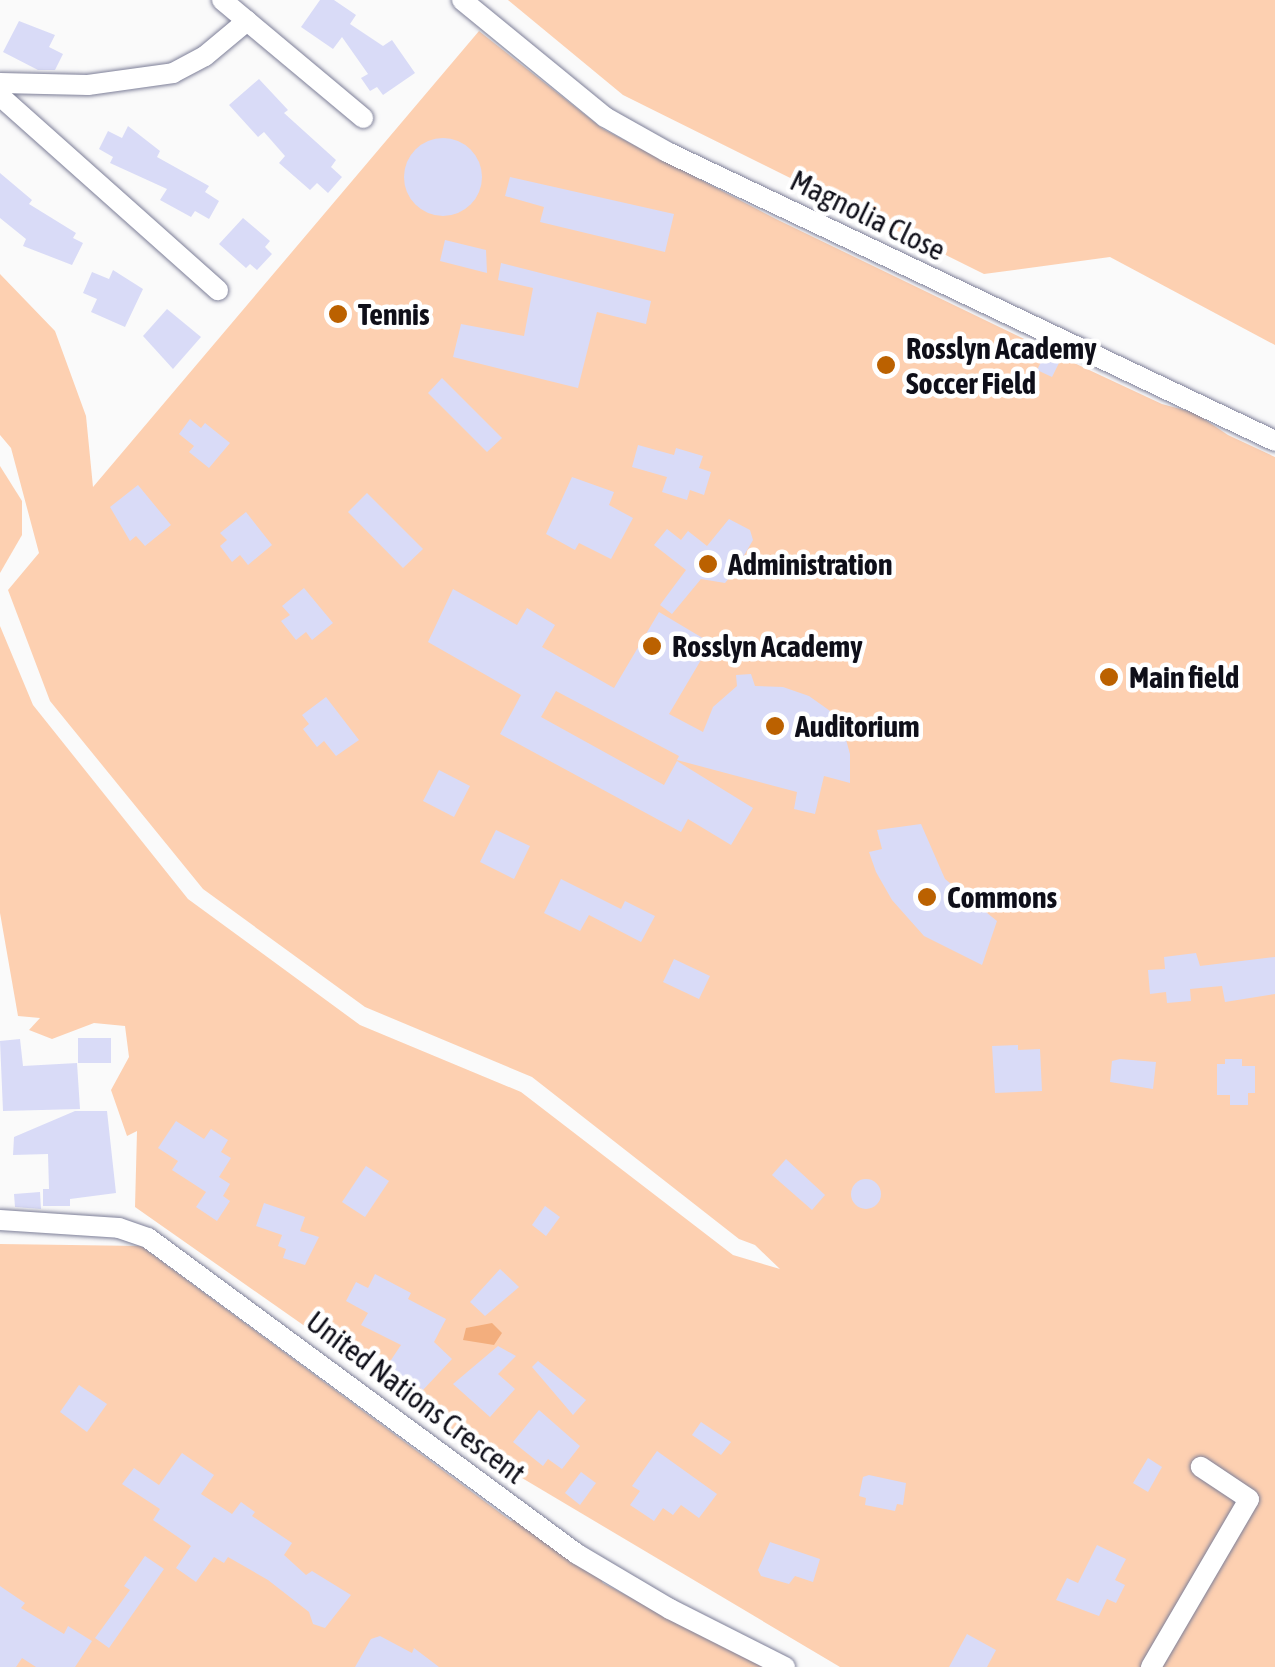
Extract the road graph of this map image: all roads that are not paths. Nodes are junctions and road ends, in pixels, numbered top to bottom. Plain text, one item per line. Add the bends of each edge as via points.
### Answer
1 (222, 0) edge
2 (462, 0) edge
3 (247, 21) junction
4 (0, 83) edge
5 (0, 96) edge
6 (364, 118) dead end
7 (218, 290) dead end
8 (1275, 441) edge
9 (0, 1220) edge
10 (1202, 1468) dead end
11 (785, 1667) edge
12 (1151, 1667) edge

1 - 3 street
2 - 8 street, Magnolia Close via 605,117 667,152
3 - 4 street via 173,73 88,85
3 - 6 street
5 - 7 street
9 - 11 street, United Nations Crescent via 119,1228 148,1238 577,1554
10 - 12 street via 1249,1499

